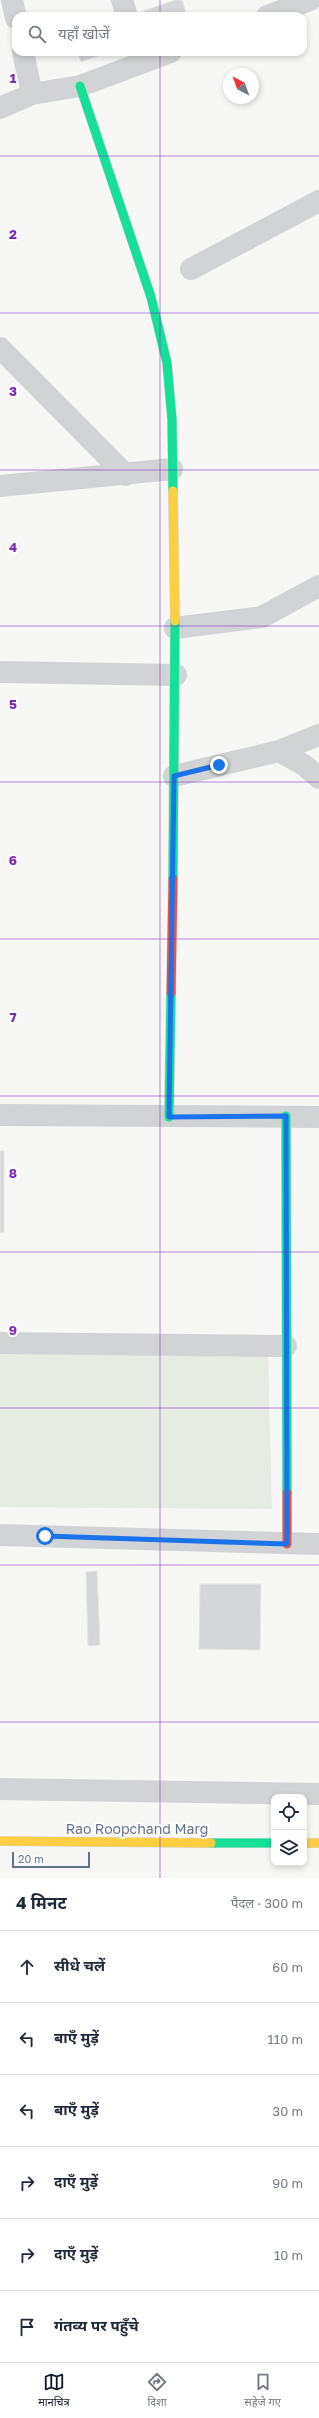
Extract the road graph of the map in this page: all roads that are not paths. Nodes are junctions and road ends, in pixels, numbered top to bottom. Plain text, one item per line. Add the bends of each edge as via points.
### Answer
1 (12, 0) edge
2 (122, 0) edge
3 (310, 0) edge
4 (15, 12) edge
5 (126, 12) edge
6 (278, 12) edge
7 (24, 56) edge
8 (140, 57) edge
9 (80, 86) junction
10 (32, 94) junction
11 (0, 108) edge
12 (319, 201) edge
13 (191, 269) dead end
14 (0, 348) edge
15 (172, 469) junction
16 (126, 475) junction
17 (0, 486) edge
18 (319, 586) edge
19 (175, 628) junction
20 (0, 672) edge
21 (176, 675) junction
22 (319, 735) edge
23 (279, 751) junction
24 (174, 776) junction
25 (319, 778) edge
26 (0, 1115) edge
27 (286, 1116) junction
28 (169, 1117) junction
29 (319, 1117) edge
30 (0, 1343) edge
31 (286, 1346) junction
32 (0, 1535) edge
33 (287, 1544) junction
34 (319, 1544) edge
35 (0, 1789) edge
36 (319, 1794) edge
37 (0, 1841) edge
38 (271, 1843) edge
39 (307, 1843) edge
40 (319, 1843) edge

1 - 4 street
2 - 5 street
3 - 6 street
7 - 10 street
8 - 9 street
9 - 10 street
9 - 15 street via 151,297 167,363 172,419
10 - 11 street
12 - 13 street
14 - 16 street
15 - 16 street
15 - 19 street
16 - 17 street
18 - 19 street via 262,617
19 - 21 street
20 - 21 street
21 - 24 street
22 - 23 street
23 - 24 street
23 - 25 street via 304,765
24 - 28 street
26 - 28 street
27 - 28 street
27 - 29 street
27 - 31 street
30 - 31 street
31 - 33 street
32 - 33 street
33 - 34 street
35 - 36 street
37 - 38 street, Rao Roopchand Marg
39 - 40 street

